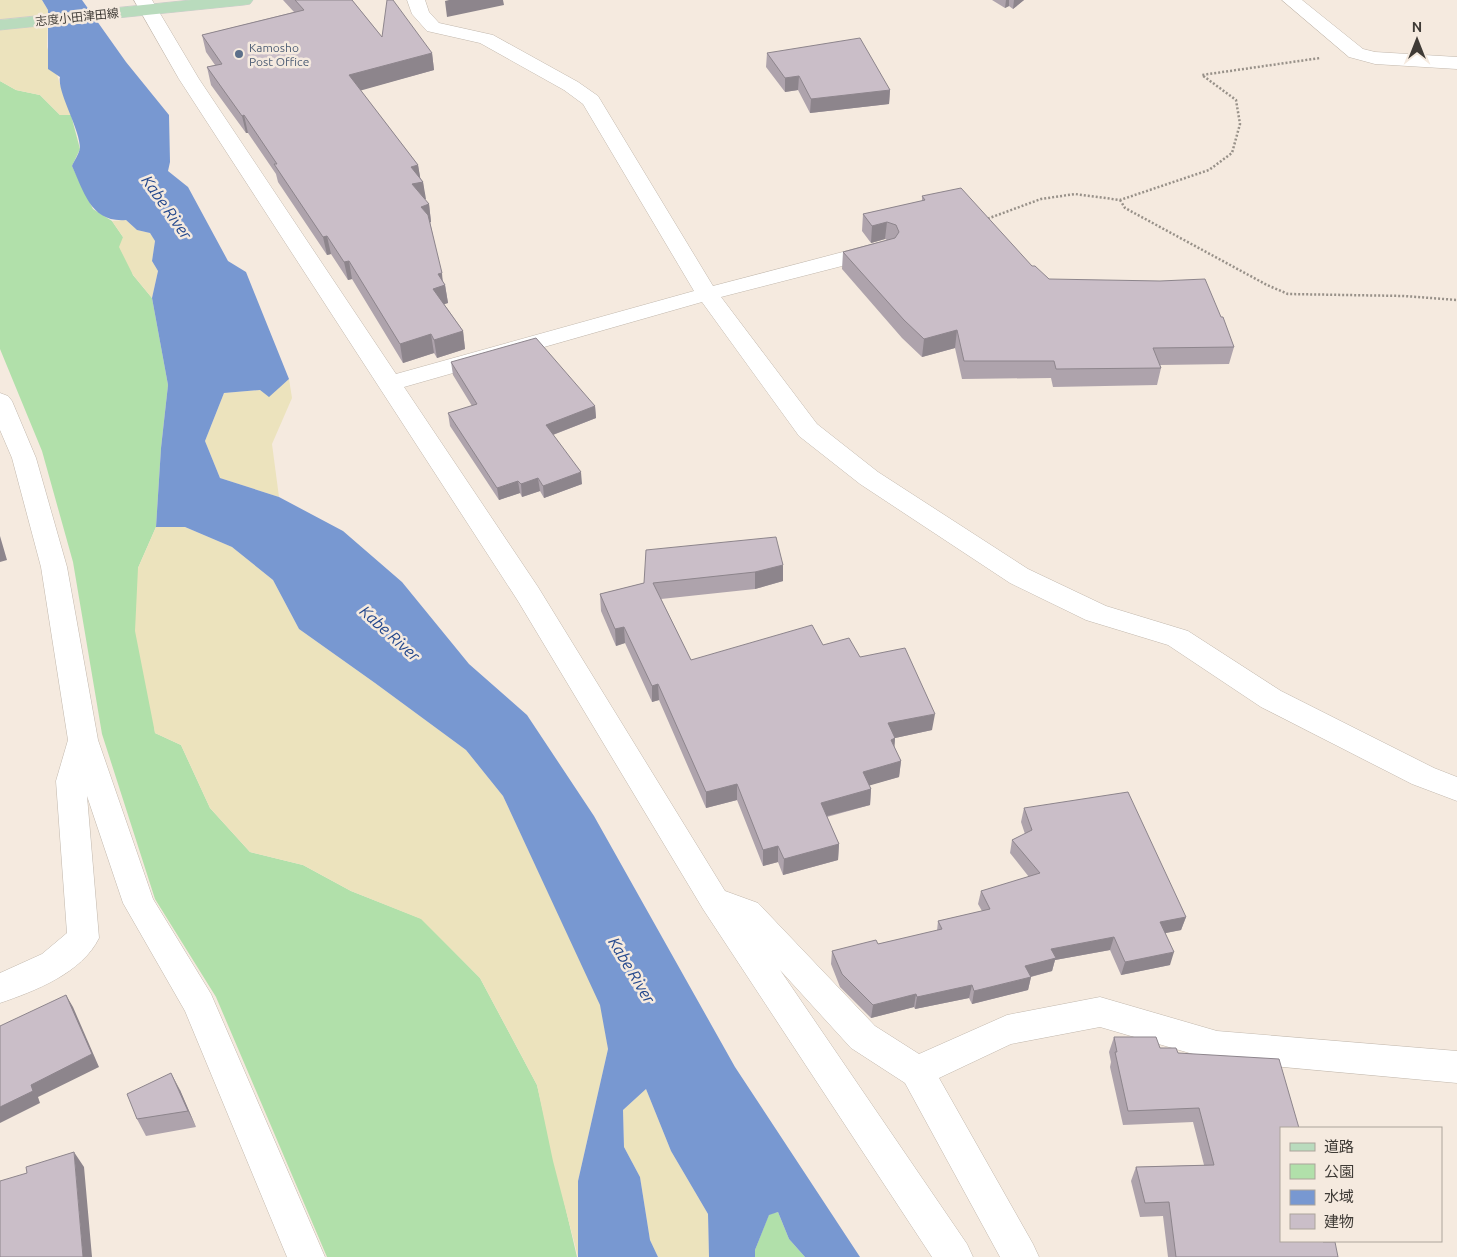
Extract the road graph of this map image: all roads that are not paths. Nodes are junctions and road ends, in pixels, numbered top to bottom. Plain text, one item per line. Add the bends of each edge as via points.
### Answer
1 (244, 0) edge
2 (416, 0) edge
3 (1290, 0) edge
4 (139, 7) edge
5 (0, 25) edge
6 (1457, 62) edge
7 (885, 248) edge
8 (708, 294) junction
9 (390, 384) junction
10 (0, 402) edge
11 (83, 740) junction
12 (1457, 789) edge
13 (714, 900) junction
14 (0, 989) edge
15 (1457, 1067) edge
16 (917, 1072) junction
17 (306, 1257) edge
18 (954, 1257) edge
19 (1020, 1257) edge

1 - 4 main road, 志度小田津田線
2 - 8 street via 421,14 433,27 486,39 591,100
3 - 6 street via 1356,53 1375,58
4 - 5 main road, 志度小田津田線
4 - 9 street
7 - 8 street
8 - 9 street
8 - 12 street via 808,430 869,478 1019,576 1096,613 1178,638 1271,699 1423,776
9 - 13 street via 528,594
10 - 11 street via 24,458 54,567
11 - 14 street via 71,781 83,938 54,964
11 - 17 street via 139,903 198,1004
13 - 16 street via 748,913 863,1037
13 - 18 street
15 - 16 street via 1217,1046 1100,1012 1007,1030
16 - 19 street

